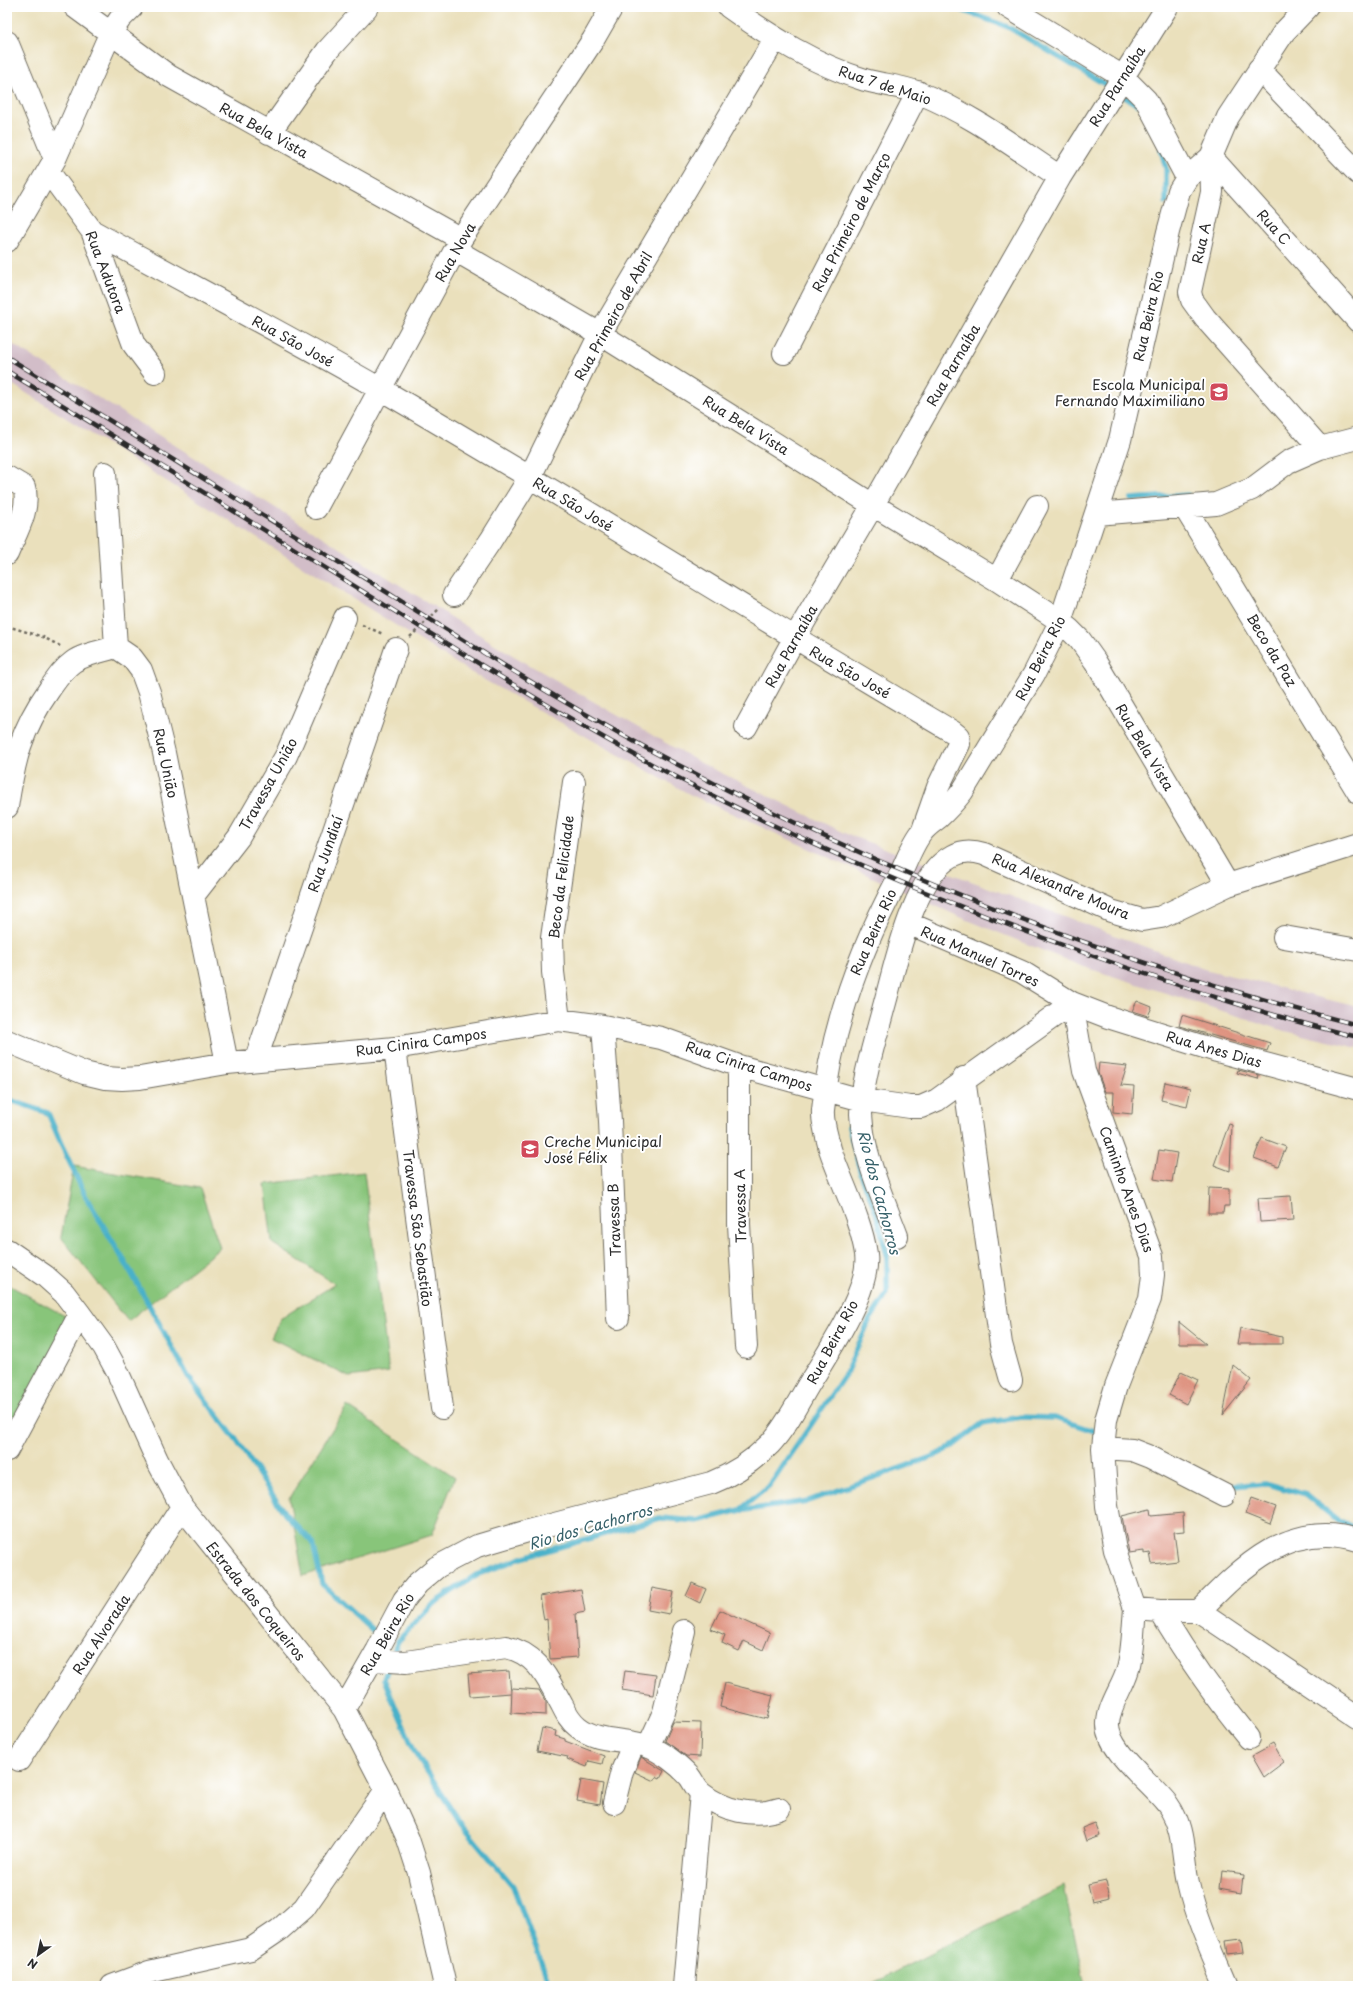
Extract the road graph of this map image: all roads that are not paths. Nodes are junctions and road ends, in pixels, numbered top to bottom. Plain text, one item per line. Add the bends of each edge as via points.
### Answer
1 (75, 7) edge
2 (132, 7) edge
3 (367, 7) edge
4 (612, 7) edge
5 (729, 7) edge
6 (1008, 7) edge
7 (1167, 7) edge
8 (1308, 7) edge
9 (110, 34) junction
10 (775, 39) junction
11 (7, 42) edge
12 (1259, 69) junction
13 (1116, 88) junction
14 (918, 92) junction
15 (269, 133) junction
16 (1211, 157) junction
17 (52, 165) junction
18 (1358, 173) edge
19 (1060, 177) junction
20 (1187, 178) junction
21 (92, 231) junction
22 (7, 241) edge
23 (458, 244) junction
24 (1358, 321) edge
25 (600, 334) junction
26 (784, 352) dead end
27 (155, 373) dead end
28 (379, 388) junction
29 (1358, 438) edge
30 (1320, 448) junction
31 (105, 473) dead end
32 (7, 477) edge
33 (530, 477) junction
34 (873, 505) junction
35 (1037, 506) dead end
36 (316, 508) dead end
37 (1185, 508) junction
38 (1096, 514) junction
39 (7, 554) edge
40 (997, 580) junction
41 (454, 595) road end
42 (345, 618) road end
43 (1057, 620) junction
44 (794, 639) junction
45 (399, 645) road end
46 (116, 647) junction
47 (746, 727) dead end
48 (574, 782) dead end
49 (1358, 792) edge
50 (7, 807) edge
51 (922, 832) junction
52 (1358, 844) edge
53 (1228, 885) junction
54 (193, 896) junction
55 (908, 923) junction
56 (1284, 937) dead end
57 (1358, 950) edge
58 (1072, 1002) junction
59 (559, 1020) junction
60 (603, 1026) junction
61 (7, 1042) edge
62 (395, 1048) junction
63 (256, 1059) junction
64 (227, 1063) junction
65 (739, 1066) junction
66 (964, 1078) junction
67 (1358, 1090) edge
68 (829, 1091) junction
69 (859, 1100) junction
70 (897, 1236) dead end
71 (7, 1250) edge
72 (80, 1314) junction
73 (618, 1318) dead end
74 (746, 1347) dead end
75 (1011, 1380) dead end
76 (442, 1408) dead end
77 (1103, 1445) junction
78 (7, 1450) edge
79 (1224, 1495) dead end
80 (182, 1507) junction
81 (1358, 1540) edge
82 (1135, 1609) junction
83 (1160, 1611) junction
84 (1199, 1611) junction
85 (684, 1631) dead end
86 (379, 1652) junction
87 (344, 1710) junction
88 (1358, 1718) edge
89 (1249, 1738) dead end
90 (641, 1745) junction
91 (19, 1760) dead end
92 (386, 1790) junction
93 (701, 1793) junction
94 (614, 1803) dead end
95 (778, 1809) dead end
96 (112, 1986) edge
97 (445, 1986) edge
98 (684, 1986) edge
99 (1226, 1986) edge

1 - 9 street, Rua Bela Vista
2 - 9 street
3 - 15 street via 327,52
4 - 23 street, Rua Nova via 593,40
5 - 10 street, Rua 7 de Maio
6 - 13 street
7 - 13 street, Rua Parnaíba
8 - 12 street, Rua A via 1284,32
9 - 15 street, Rua Bela Vista via 169,76
9 - 17 street
10 - 14 street, Rua 7 de Maio via 830,68 866,80
10 - 25 street, Rua Primeiro de Abril
11 - 17 street, Rua Adutora
12 - 16 street, Rua A via 1228,117
12 - 18 street
13 - 19 street, Rua Parnaíba
13 - 20 street via 1146,100
14 - 19 street, Rua 7 de Maio via 984,127
14 - 26 street, Rua Primeiro de Março
15 - 23 street, Rua Bela Vista
16 - 20 street
16 - 24 street, Rua C
16 - 30 street, Rua A via 1212,192 1190,292 1192,300
17 - 21 street, Rua Adutora
17 - 22 street
19 - 34 street, Rua Parnaíba
20 - 38 street, Rua Beira Rio via 1179,191 1120,440
21 - 27 street, Rua Adutora via 134,345
21 - 28 street, Rua São José
23 - 25 street, Rua Bela Vista
23 - 28 street, Rua Nova
25 - 33 street, Rua Primeiro de Abril
25 - 34 street, Rua Bela Vista
28 - 33 street, Rua São José
28 - 36 street, Rua Nova
29 - 30 street
30 - 37 street via 1288,462 1240,495 1216,504
31 - 46 street
32 - 39 street via 24,487 27,497
33 - 41 street, Rua Primeiro de Abril
33 - 44 street, Rua São José
34 - 40 street, Rua Bela Vista
34 - 44 street, Rua Parnaíba
35 - 40 street
37 - 38 street
37 - 49 street, Beco da Paz
38 - 43 street, Rua Beira Rio
40 - 43 street, Rua Bela Vista
42 - 54 street, Travessa União via 286,756 240,837
43 - 51 street, Rua Beira Rio via 1034,674 962,792
43 - 53 street, Rua Bela Vista via 1080,640 1095,661
44 - 47 street, Rua Parnaíba
44 - 51 street, Rua São José via 958,736 959,744 938,787
45 - 63 street, Rua Jundiaí
46 - 50 street via 73,661 55,681 26,730 19,748
46 - 54 street, Rua União via 132,658 141,670 149,692
48 - 59 street, Beco da Felicidade via 552,938
51 - 68 street, Rua Beira Rio via 884,904 855,970 841,1013
52 - 53 street, Rua Alexandre Moura
53 - 55 street, Rua Alexandre Moura via 1161,917 1142,920 1111,911 984,854 968,851 951,856 935,872 926,883
54 - 64 street, Rua União
55 - 58 street, Rua Manuel Torres via 1022,972
55 - 69 street, Rua Alexandre Moura
56 - 57 street
58 - 66 street, Rua Cinira Campos
58 - 67 street, Rua Anes Dias via 1139,1028
58 - 77 street, Caminho Anes Dias via 1084,1071 1152,1256 1150,1299 1132,1342 1106,1420
59 - 60 street, Rua Cinira Campos
59 - 62 street, Rua Cinira Campos
60 - 65 street, Rua Cinira Campos via 661,1038
60 - 73 street, Travessa B via 610,1121
61 - 64 street, Rua Cinira Campos via 84,1073 105,1078 140,1078
62 - 63 street, Rua Cinira Campos
62 - 76 street, Travessa São Sebastião
63 - 64 street, Rua Cinira Campos
65 - 68 street, Rua Cinira Campos
65 - 74 street, Travessa A via 739,1224
66 - 69 street, Rua Cinira Campos via 936,1100 921,1107
66 - 75 street via 1001,1344
68 - 69 street, Rua Cinira Campos
68 - 86 street, Rua Beira Rio via 823,1113 825,1131 859,1230 866,1256 865,1270 848,1318 790,1417 772,1442 752,1461 731,1475 711,1483 528,1530 477,1546 437,1567 418,1583 404,1600
69 - 70 street, Rua Alexandre Moura via 868,1152
71 - 72 street, Estrada dos Coqueiros via 46,1276 64,1293
72 - 78 street
72 - 80 street, Estrada dos Coqueiros via 104,1347 117,1371 157,1460
77 - 79 street via 1132,1450 1150,1457
77 - 82 street via 1107,1506 1115,1550
80 - 87 street, Estrada dos Coqueiros
80 - 91 street, Rua Alvorada
81 - 84 street via 1342,1535 1313,1536 1293,1539 1275,1546 1222,1588
82 - 83 street
82 - 99 street via 1128,1670 1111,1710 1108,1723 1110,1737 1118,1750 1167,1804 1176,1820 1196,1910
83 - 84 street
83 - 89 street via 1189,1658
84 - 88 street
85 - 90 street via 664,1712
86 - 87 street, Rua Beira Rio
86 - 90 street via 406,1662 506,1647 518,1650 528,1655 540,1667 569,1719 577,1727 599,1738
87 - 92 street, Estrada dos Coqueiros
90 - 93 street via 688,1775
90 - 94 street via 622,1771
92 - 96 street via 304,1908 279,1930 251,1949 149,1972
92 - 97 street, Estrada dos Coqueiros via 408,1839 419,1873
93 - 95 street via 736,1810 752,1813
93 - 98 street

